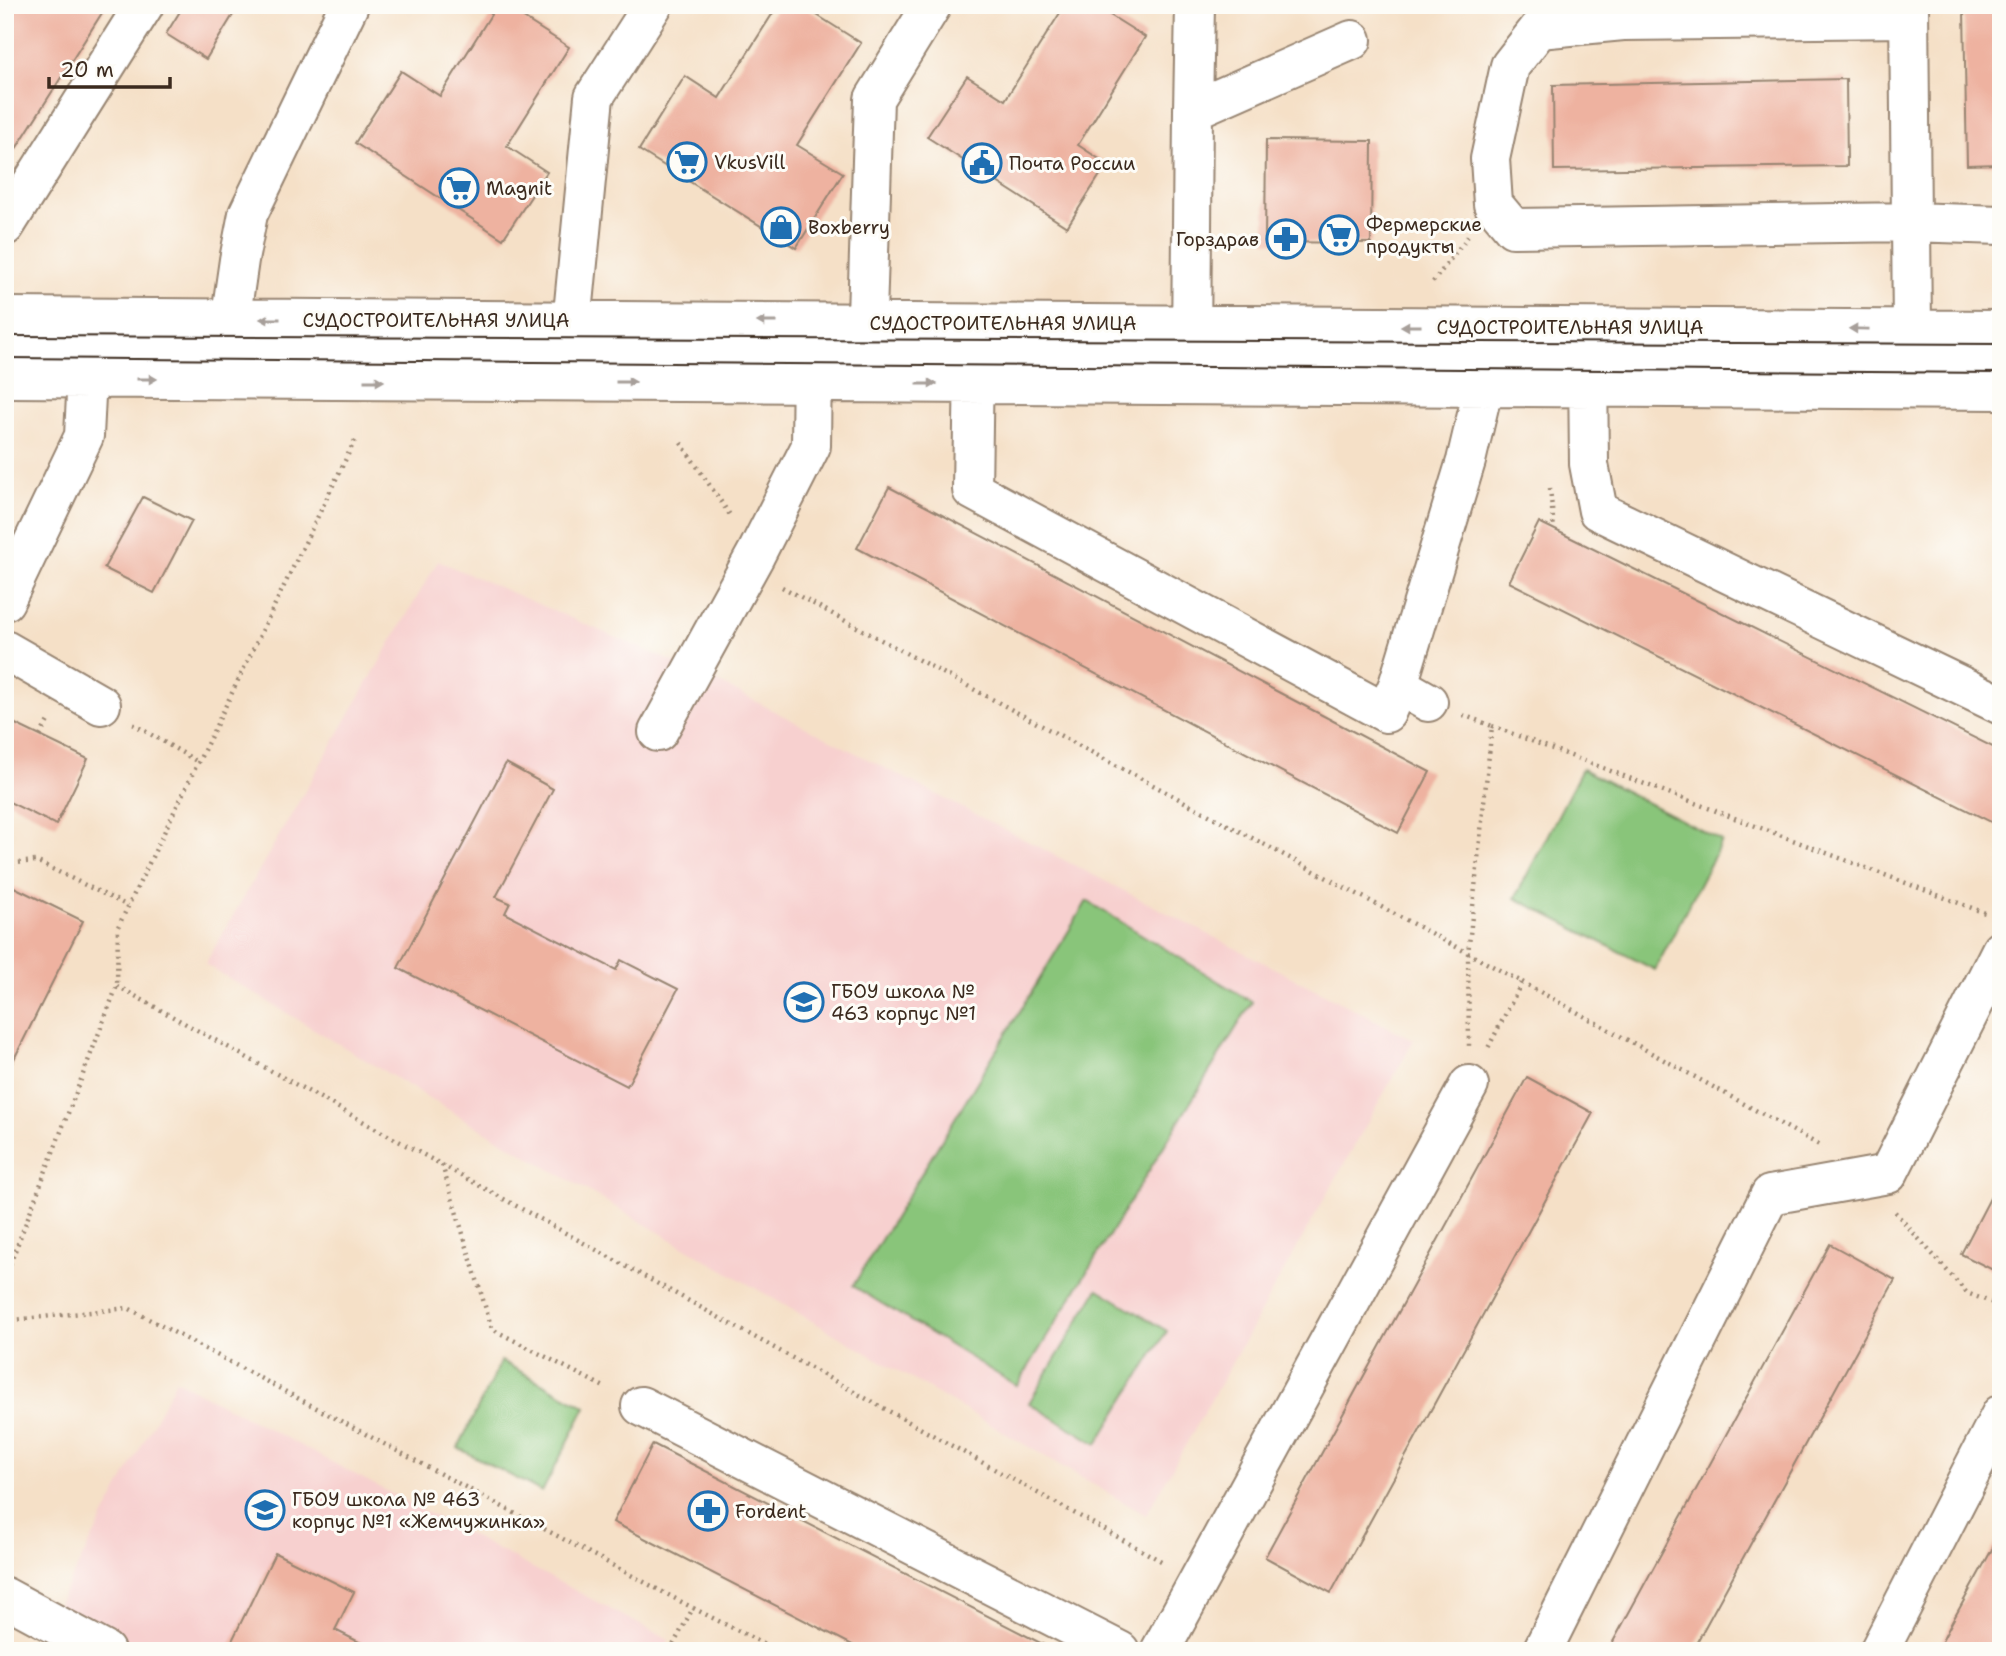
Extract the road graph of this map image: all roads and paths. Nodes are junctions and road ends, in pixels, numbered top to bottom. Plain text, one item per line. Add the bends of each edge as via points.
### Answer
1 (144, 5) edge
2 (349, 5) edge
3 (653, 5) edge
4 (932, 5) edge
5 (1195, 5) edge
6 (1909, 11) edge
7 (1352, 40) dead end
8 (1193, 110) junction
9 (1493, 204) junction
10 (1910, 222) junction
11 (2001, 225) edge
12 (5, 226) edge
13 (1433, 282) dead end
14 (5, 317) edge
15 (1912, 330) junction
16 (2001, 330) edge
17 (5, 348) edge
18 (88, 348) junction
19 (227, 349) junction
20 (570, 351) junction
21 (812, 353) junction
22 (866, 353) junction
23 (974, 354) junction
24 (1191, 355) junction
25 (1489, 357) junction
26 (1588, 358) junction
27 (2001, 360) edge
28 (5, 379) edge
29 (2001, 390) edge
30 (357, 436) dead end
31 (681, 443) dead end
32 (1549, 476) dead end
33 (1554, 529) dead end
34 (756, 554) junction
35 (5, 601) edge
36 (5, 650) edge
37 (1413, 693) junction
38 (102, 705) joint
39 (2001, 705) edge
40 (1492, 726) junction
41 (658, 732) dead end
42 (198, 762) junction
43 (5, 864) edge
44 (128, 906) junction
45 (1988, 914) dead end
46 (2001, 950) edge
47 (1468, 954) junction
48 (1522, 982) junction
49 (117, 986) junction
50 (1469, 1085) junction
51 (442, 1165) junction
52 (1865, 1178) junction
53 (5, 1277) edge
54 (2001, 1306) edge
55 (5, 1321) edge
56 (640, 1406) joint
57 (2001, 1414) edge
58 (1198, 1581) junction
59 (5, 1597) edge
60 (693, 1608) junction
61 (105, 1651) edge
62 (670, 1651) edge
63 (778, 1651) edge
64 (1120, 1651) edge
65 (1160, 1651) edge
66 (1542, 1651) edge
67 (1879, 1651) edge

1 - 12 street
2 - 19 street via 248,214
3 - 20 street via 594,97
4 - 22 street via 874,100
5 - 8 street
6 - 9 street via 1623,20 1539,29 1510,66 1490,159
6 - 10 street
7 - 8 street
8 - 24 street
9 - 10 street via 1513,228
9 - 13 path
10 - 11 street
10 - 15 street
14 - 18 street, СУДОСТРОИТЕЛЬНАЯ УЛИЦА
15 - 16 street, СУДОСТРОИТЕЛЬНАЯ УЛИЦА
15 -> 26 street, СУДОСТРОИТЕЛЬНАЯ УЛИЦА
17 - 18 street
18 - 19 street, СУДОСТРОИТЕЛЬНАЯ УЛИЦА
18 - 19 street, СУДОСТРОИТЕЛЬНАЯ УЛИЦА
18 - 28 street, СУДОСТРОИТЕЛЬНАЯ УЛИЦА
18 - 35 street via 84,436
19 - 20 street, СУДОСТРОИТЕЛЬНАЯ УЛИЦА
20 -> 19 street, СУДОСТРОИТЕЛЬНАЯ УЛИЦА
20 - 21 street, СУДОСТРОИТЕЛЬНАЯ УЛИЦА
21 -> 20 street, СУДОСТРОИТЕЛЬНАЯ УЛИЦА
21 - 22 street, СУДОСТРОИТЕЛЬНАЯ УЛИЦА
21 - 22 street, СУДОСТРОИТЕЛЬНАЯ УЛИЦА
21 - 34 street via 811,446
22 - 23 street, СУДОСТРОИТЕЛЬНАЯ УЛИЦА
22 - 23 street, СУДОСТРОИТЕЛЬНАЯ УЛИЦА
23 - 24 street, СУДОСТРОИТЕЛЬНАЯ УЛИЦА
23 - 24 street, СУДОСТРОИТЕЛЬНАЯ УЛИЦА
23 - 37 street via 972,490 1386,713
24 - 25 street, СУДОСТРОИТЕЛЬНАЯ УЛИЦА
25 -> 24 street, СУДОСТРОИТЕЛЬНАЯ УЛИЦА
25 - 26 street, СУДОСТРОИТЕЛЬНАЯ УЛИЦА
25 - 26 street, СУДОСТРОИТЕЛЬНАЯ УЛИЦА
25 - 37 street
26 - 27 street
26 - 29 street, СУДОСТРОИТЕЛЬНАЯ УЛИЦА
26 - 39 street via 1589,464 1598,511
30 - 42 path
31 - 34 path
32 - 33 path
34 - 41 street
34 - 47 path via 775,583
36 - 38 street
37 - 40 path
38 - 42 path
40 - 45 path
40 - 47 path
42 - 44 path
43 - 44 path via 36,860
44 - 49 path via 118,927
46 - 52 street via 1888,1174
47 - 48 path
47 - 50 path
48 - 50 path
48 - 52 path via 1849,1161
49 - 51 path
49 - 53 path
50 - 58 street
51 - 56 path via 492,1329
51 - 58 path
52 - 54 path via 1967,1293
52 - 66 street via 1770,1195
55 - 60 path via 128,1308
56 - 64 street
57 - 67 street
58 - 65 street
59 - 61 street
60 - 62 path
60 - 63 path

